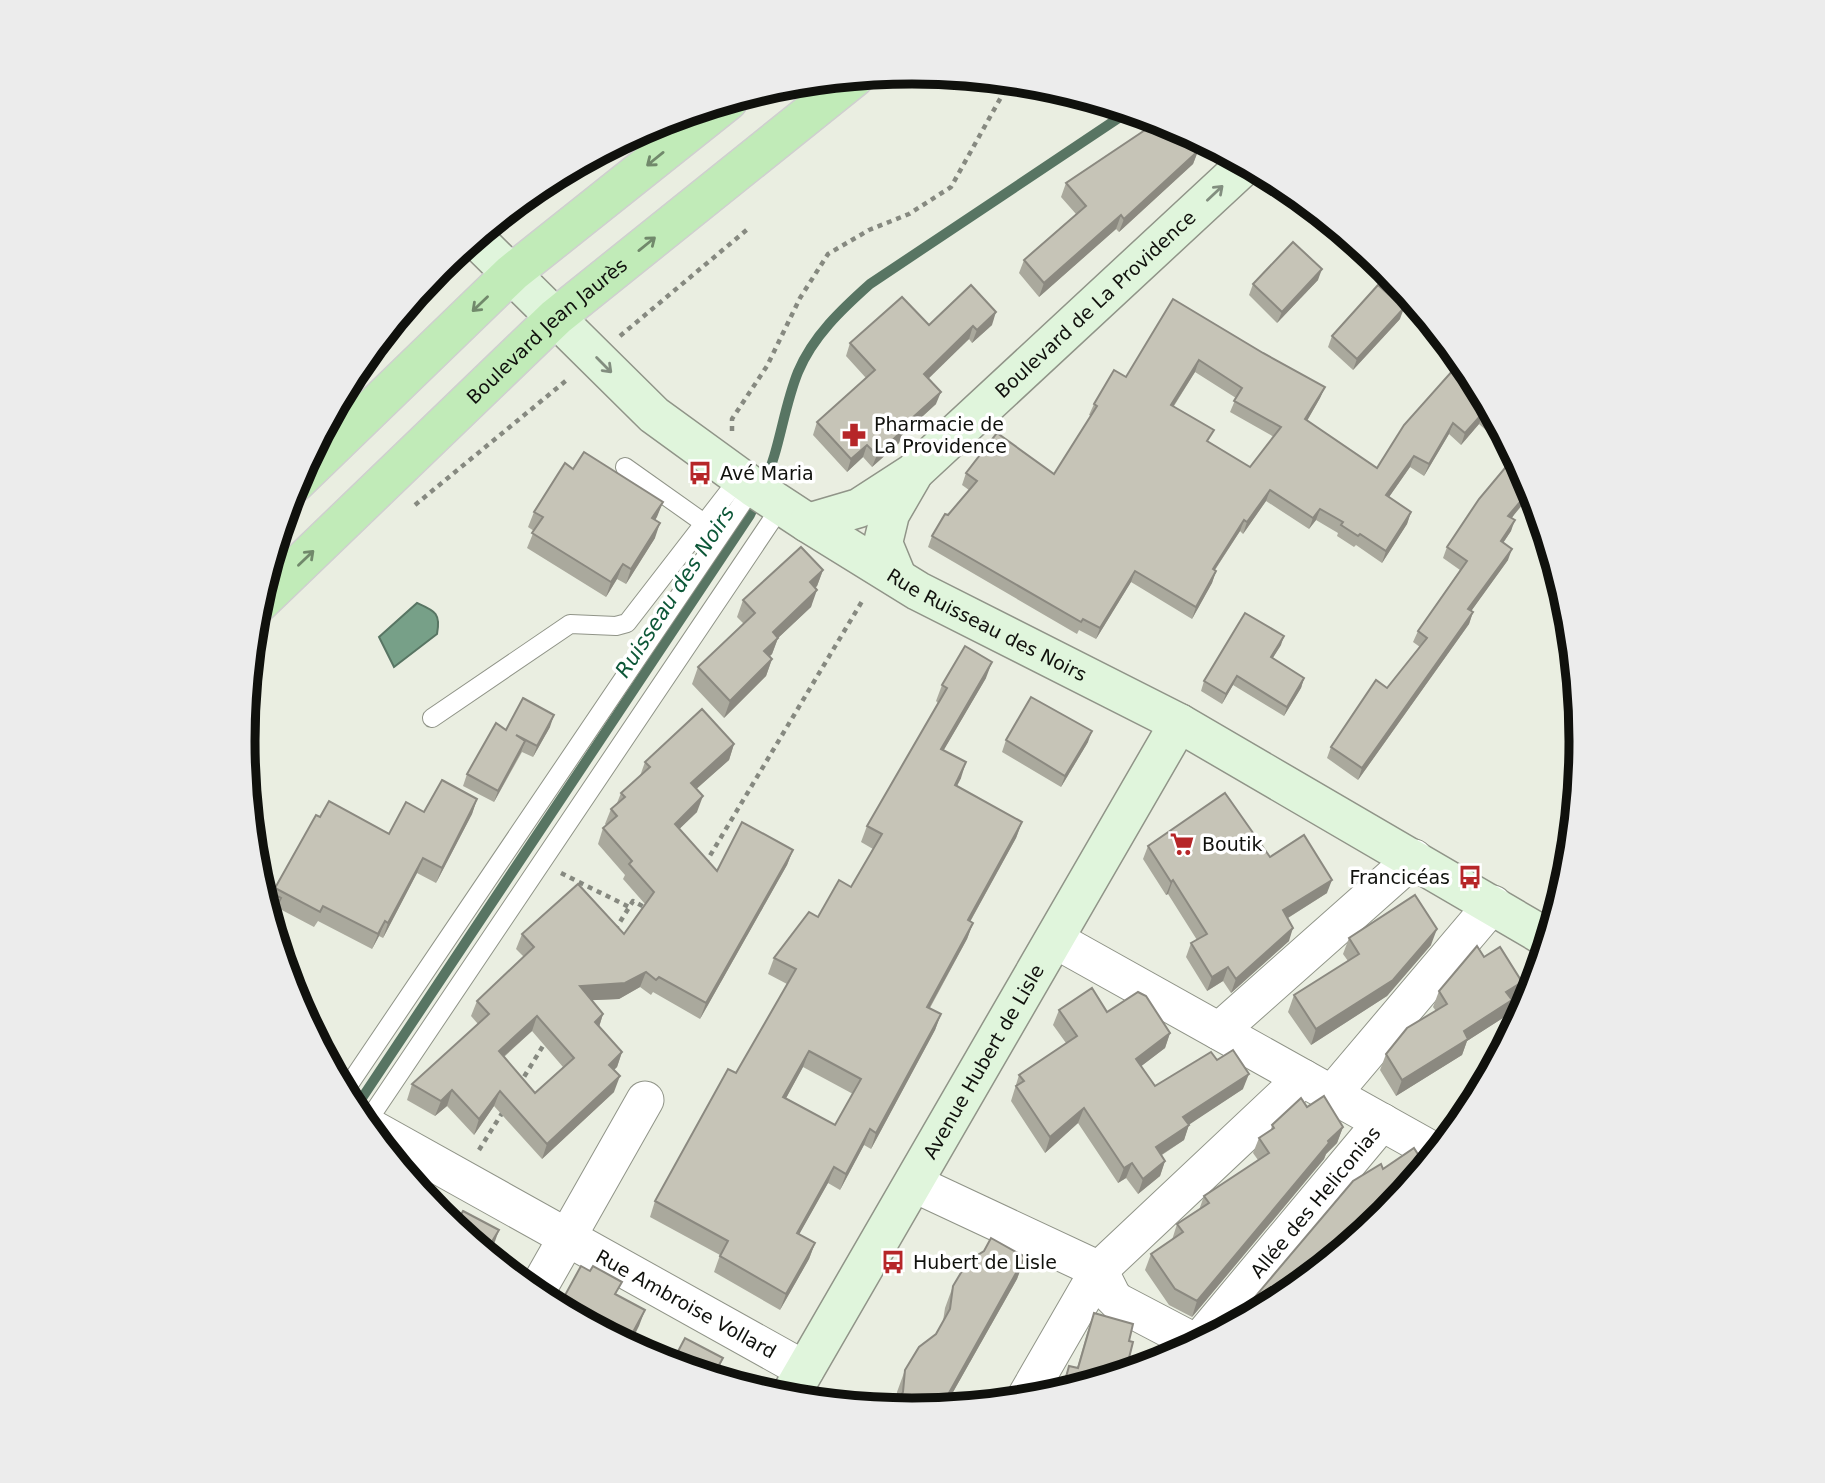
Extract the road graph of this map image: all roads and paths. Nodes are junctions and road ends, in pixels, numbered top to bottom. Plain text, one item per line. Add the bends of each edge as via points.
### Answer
1 (841, 88) edge
2 (1004, 91) edge
3 (708, 117) edge
4 (1239, 171) edge
5 (749, 228) dead end
6 (482, 245) edge
7 (512, 273) junction
8 (556, 317) junction
9 (596, 356) junction
10 (319, 460) edge
11 (625, 467) dead end
12 (913, 473) junction
13 (760, 490) junction
14 (410, 509) dead end
15 (704, 523) junction
16 (890, 572) junction
17 (273, 590) edge
18 (432, 718) dead end
19 (1179, 723) junction
20 (1414, 858) junction
21 (541, 863) junction
22 (699, 874) edge
23 (1493, 904) junction
24 (629, 907) junction
25 (652, 911) edge
26 (615, 931) edge
27 (1541, 934) edge
28 (1054, 939) junction
29 (1219, 1031) junction
30 (549, 1037) edge
31 (351, 1082) edge
32 (1317, 1086) junction
33 (512, 1096) edge
34 (645, 1100) dead end
35 (505, 1108) edge
36 (371, 1115) edge
37 (1382, 1122) junction
38 (387, 1137) edge
39 (1429, 1148) edge
40 (461, 1179) junction
41 (913, 1183) junction
42 (568, 1238) junction
43 (1099, 1270) junction
44 (541, 1284) edge
45 (1211, 1327) edge
46 (1186, 1339) edge
47 (796, 1385) edge
48 (1031, 1388) edge

8 -> 1 main road, Boulevard Jean Jaurès
2 - 13 path via 951,187 909,214 828,254 800,298 767,366 732,419
3 -> 7 main road
12 -> 4 street, Boulevard de La Providence
5 - 9 path
6 - 7 street, Rue Ruisseau des Noirs
7 - 8 street, Rue Ruisseau des Noirs
7 -> 10 main road
8 - 9 street, Rue Ruisseau des Noirs
17 -> 8 main road, Boulevard Jean Jaurès
9 -> 13 street, Rue Ruisseau des Noirs via 654,415
9 - 14 path
11 - 15 lane
12 - 13 street, Boulevard de La Providence via 859,508
12 - 16 street, Boulevard de La Providence via 890,514 883,543
13 - 15 lane
13 - 16 street, Rue Ruisseau des Noirs
13 - 21 lane
13 - 31 lane
15 - 18 lane via 627,623 570,624
16 - 19 street, Rue Ruisseau des Noirs via 918,591
16 - 22 path
19 - 20 street, Rue Ruisseau des Noirs
19 - 28 street, Avenue Hubert de Lisle
20 - 23 street, Rue Ruisseau des Noirs
20 - 29 street
21 - 24 path
21 - 36 lane
23 - 27 street, Rue Ruisseau des Noirs
23 - 32 street
24 - 25 path via 633,901
24 - 26 path
28 - 29 street, Allée des Heliconias
28 - 41 street, Avenue Hubert de Lisle
29 - 32 street, Allée des Heliconias
30 - 33 path
32 - 37 street, Allée des Heliconias
32 - 43 street
34 - 42 street
35 - 40 path
37 - 39 street, Allée des Heliconias
37 - 45 street, Allée des Heliconias
38 - 40 street, Rue Ambroise Vollard
40 - 42 street, Rue Ambroise Vollard
41 - 43 street
41 - 47 street, Avenue Hubert de Lisle
42 - 44 street
42 - 47 street, Rue Ambroise Vollard
43 - 46 street via 1118,1301
43 - 48 street

